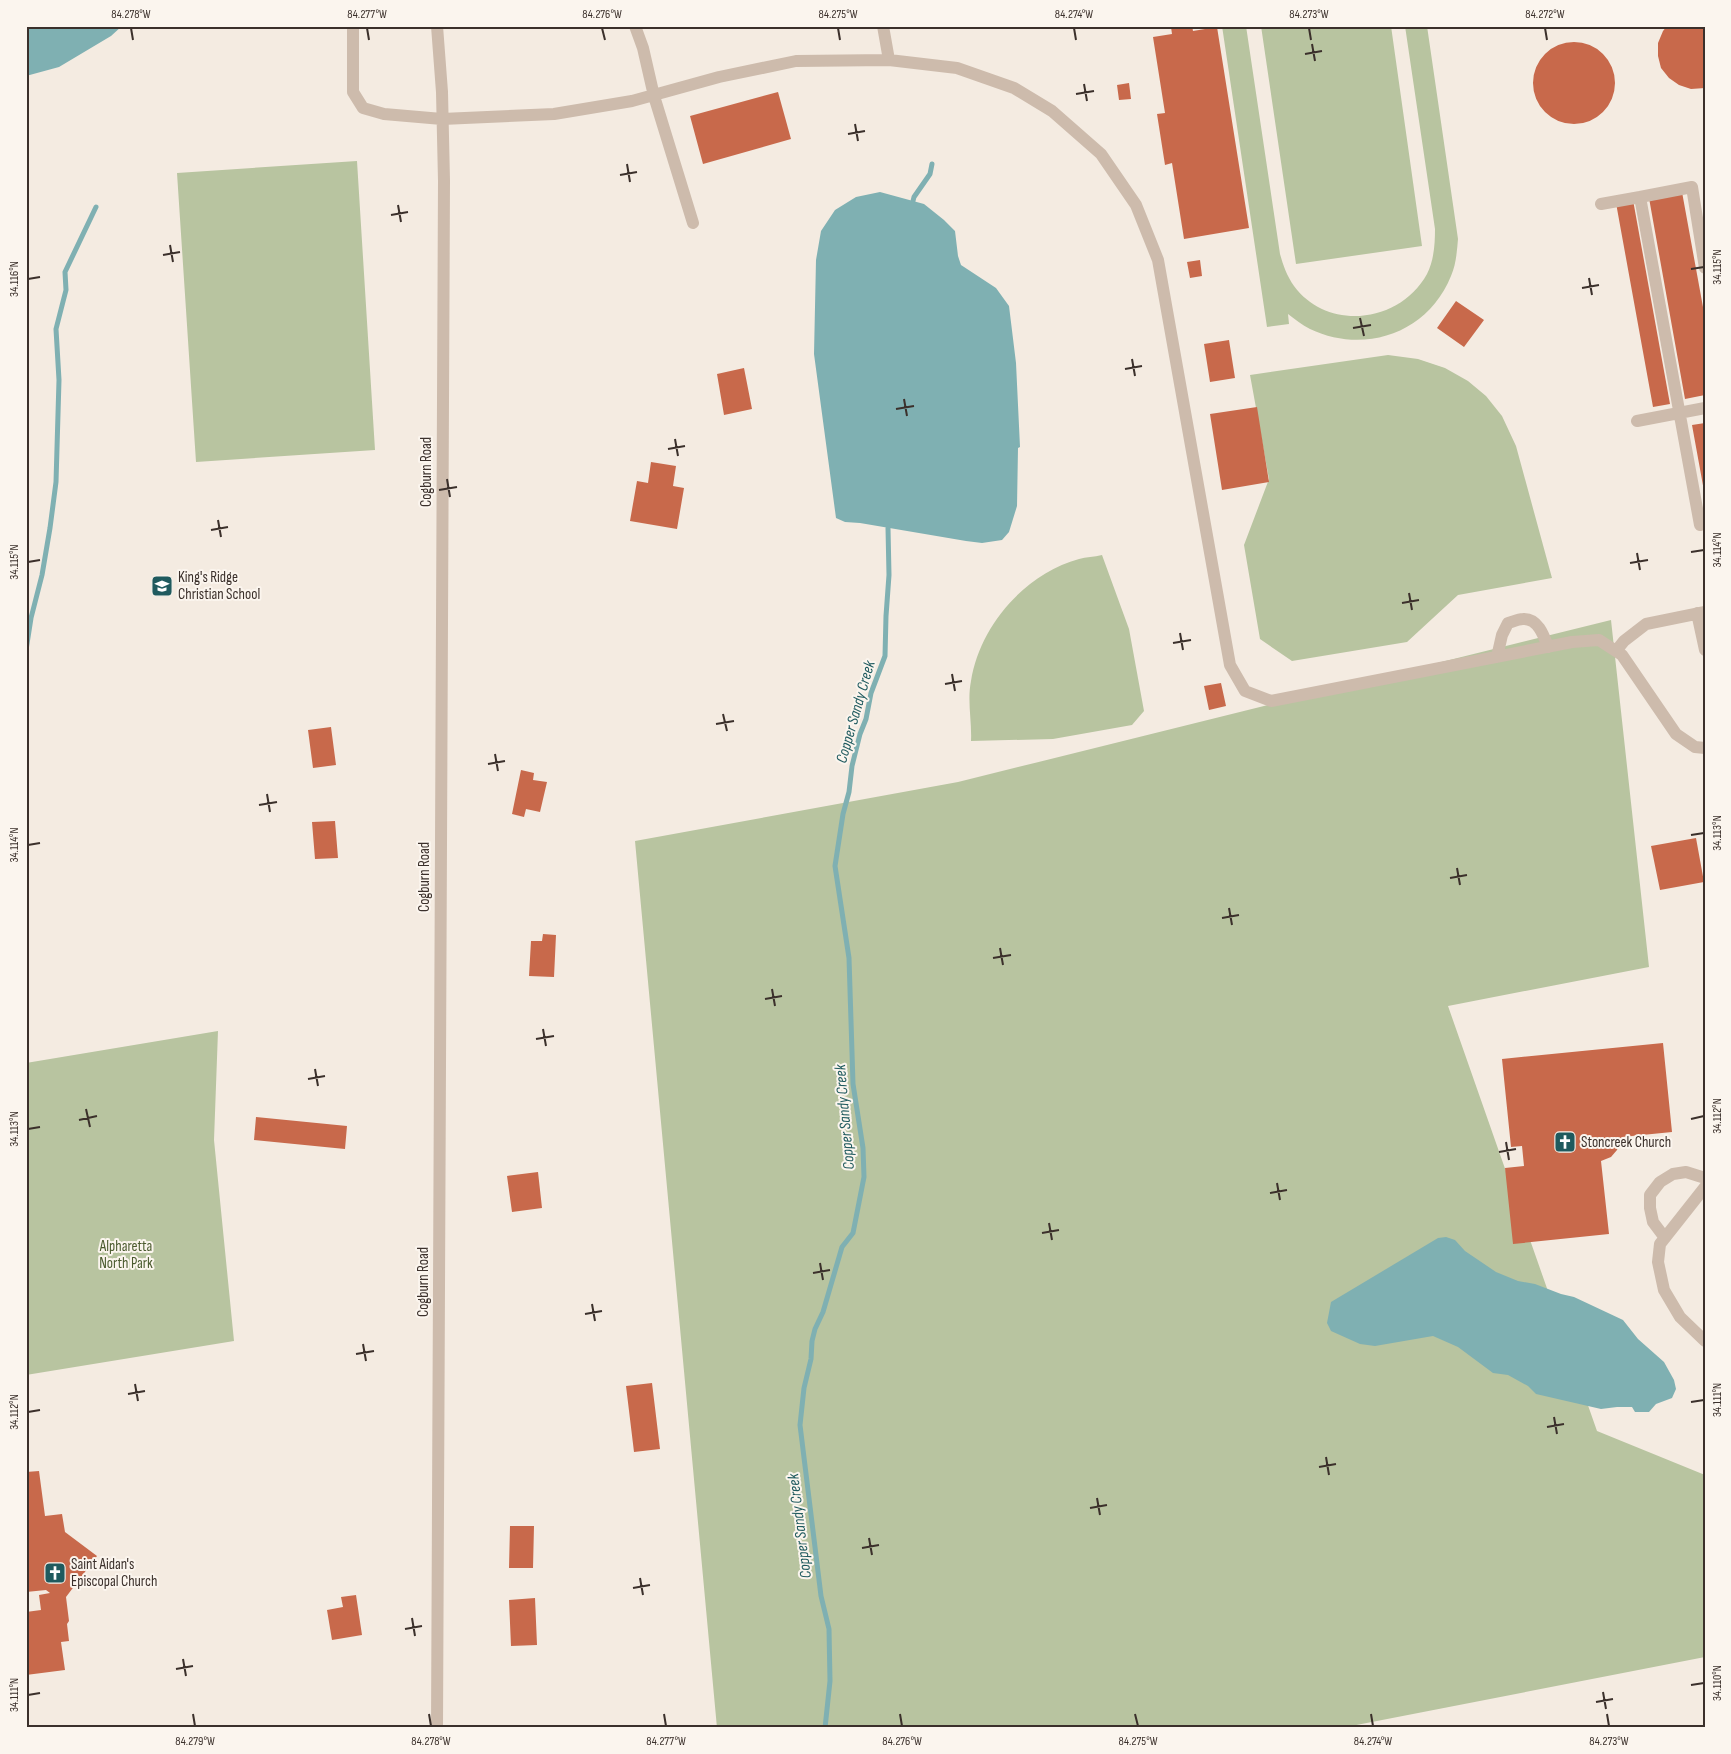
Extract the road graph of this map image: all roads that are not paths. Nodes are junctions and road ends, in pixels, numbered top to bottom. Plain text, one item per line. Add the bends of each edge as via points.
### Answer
1 (353, 26) edge
2 (437, 26) edge
3 (635, 26) edge
4 (883, 26) edge
5 (889, 60) junction
6 (654, 96) junction
7 (442, 119) junction
8 (1640, 198) junction
9 (1601, 204) dead end
10 (693, 223) dead end
11 (1705, 268) edge
12 (1705, 408) edge
13 (1680, 412) junction
14 (1637, 421) dead end
15 (1700, 525) dead end
16 (1701, 612) edge
17 (1548, 647) junction
18 (1705, 650) edge
19 (1616, 651) junction
20 (1497, 657) junction
21 (1705, 748) edge
22 (1705, 1178) edge
23 (1705, 1187) edge
24 (1665, 1238) junction
25 (1705, 1341) edge
26 (437, 1728) edge

1 - 7 street via 353,92 363,108 384,114
2 - 7 street, Cogburn Road
3 - 6 street
4 - 5 street
5 - 6 street via 796,61
5 - 20 street via 957,68 1014,88 1052,111 1101,154 1136,205 1158,260 1230,665 1245,691 1271,701
6 - 7 street via 554,114
6 - 10 street
7 - 26 street, Cogburn Road
8 - 9 street
8 - 11 street via 1692,188
8 - 13 street
12 - 13 street
13 - 14 street
13 - 15 street
16 - 18 street
16 - 19 street via 1646,624
17 - 19 street via 1599,640
17 - 20 street
17 - 20 street via 1542,631 1524,618 1508,623
19 - 21 street via 1622,655 1676,734 1695,747
22 - 24 street via 1686,1172 1673,1174 1660,1182 1650,1195 1653,1222
23 - 24 street
24 - 25 street via 1660,1244 1658,1262 1664,1290 1680,1317

